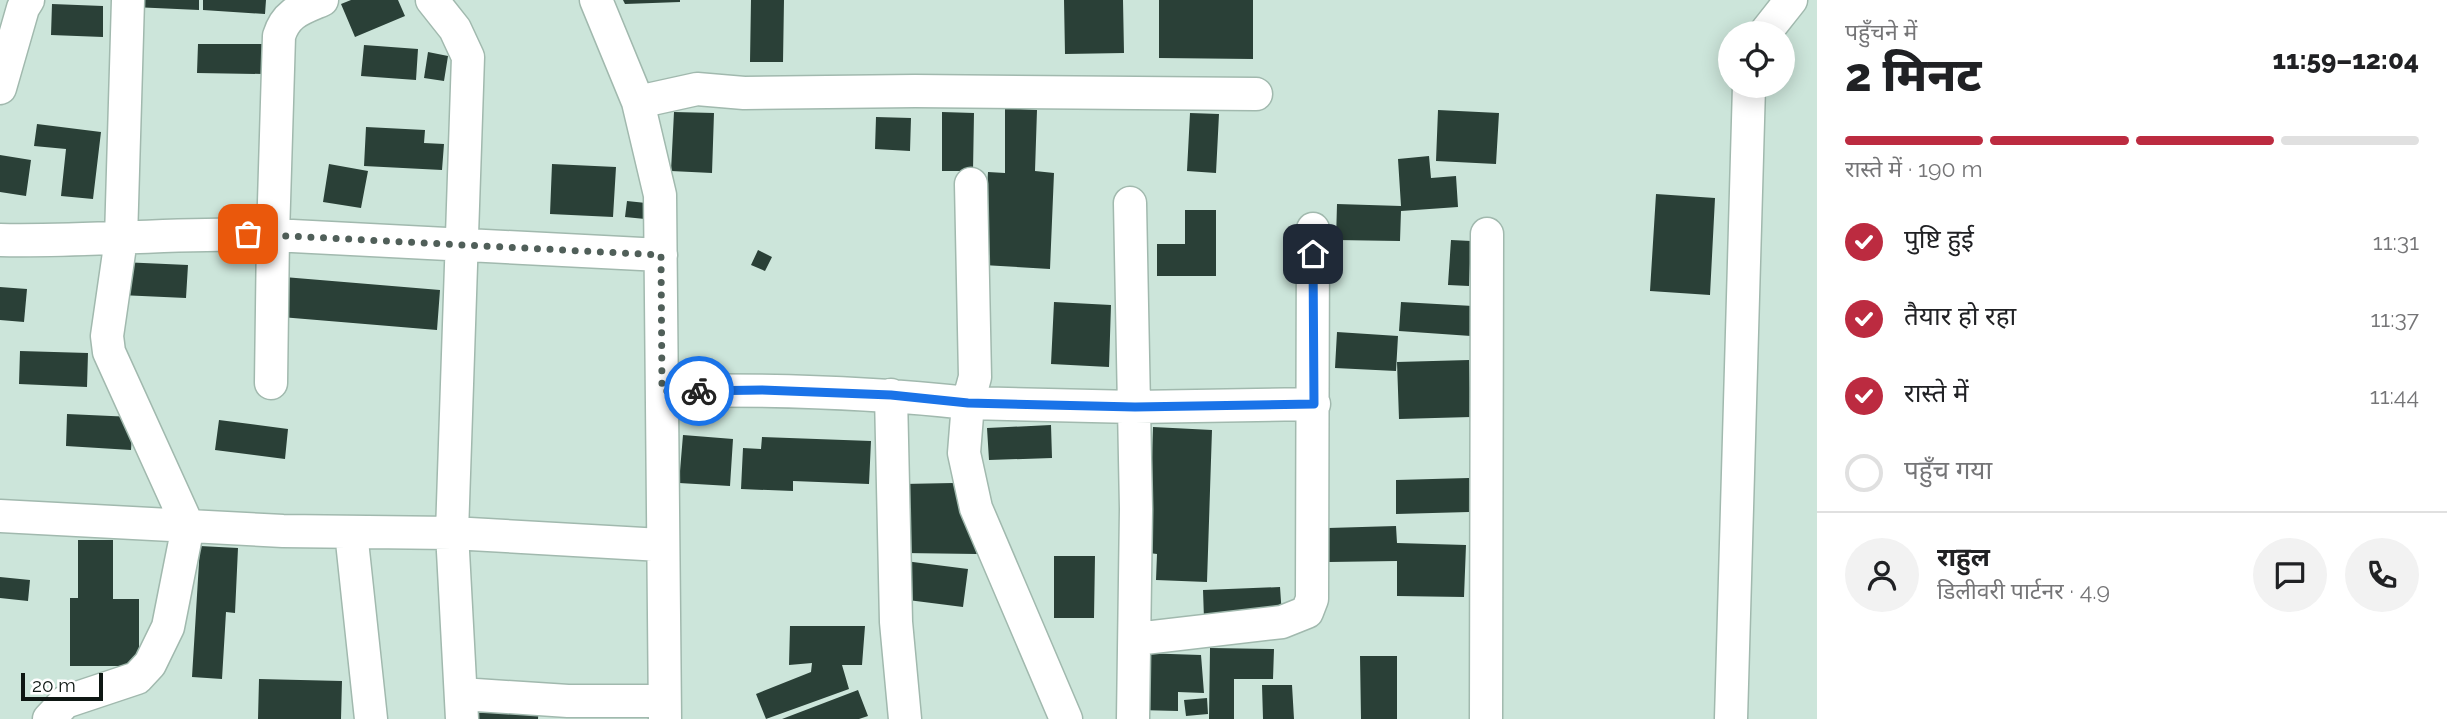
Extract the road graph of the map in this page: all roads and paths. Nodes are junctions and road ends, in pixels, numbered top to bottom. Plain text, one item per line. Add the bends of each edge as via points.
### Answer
1 (28, 0) edge
2 (128, 0) edge
3 (322, 0) edge
4 (432, 0) edge
5 (596, 0) edge
6 (1761, 0) edge
7 (1791, 0) edge
8 (1757, 21) edge
9 (1774, 21) edge
10 (0, 88) edge
11 (1256, 94) dead end
12 (1749, 98) edge
13 (638, 102) junction
14 (971, 184) dead end
15 (1130, 203) dead end
16 (1313, 229) dead end
17 (1487, 234) dead end
18 (273, 235) junction
19 (121, 239) junction
20 (0, 240) edge
21 (460, 246) junction
22 (661, 255) junction
23 (271, 383) dead end
24 (662, 391) junction
25 (891, 395) junction
26 (968, 403) junction
27 (1314, 404) junction
28 (1135, 407) junction
29 (0, 516) edge
30 (188, 526) junction
31 (351, 532) junction
32 (452, 533) junction
33 (661, 545) junction
34 (1136, 639) junction
35 (461, 706) edge
36 (665, 710) edge
37 (49, 719) edge
38 (371, 719) edge
39 (905, 719) edge
40 (1066, 719) edge
41 (1133, 719) edge
42 (1486, 719) edge
43 (1731, 719) edge

1 - 10 street
2 - 19 street
3 - 18 street via 292,12 279,36
4 - 21 street via 455,29 468,57
5 - 13 street
6 - 8 street
7 - 9 street
11 - 13 street via 744,93 697,89
12 - 43 street
13 - 22 street via 660,195
14 - 26 street via 975,377
15 - 28 street
16 - 27 street
17 - 42 street
18 - 19 street via 197,233
18 - 21 street
18 - 23 street
19 - 20 street
19 - 30 street via 107,321 110,352
21 - 22 street
21 - 32 street
22 - 24 street
24 - 25 street
24 - 33 street
25 - 26 street
25 - 39 street via 896,622
26 - 28 street
26 - 40 street via 964,453 976,508
27 - 28 street
27 - 34 street via 1312,599 1307,612 1282,622
28 - 34 street
29 - 30 street
30 - 31 street
30 - 37 street via 168,627 150,664 137,678 65,702
31 - 32 street
31 - 38 street
32 - 33 street
32 - 35 street
33 - 36 street
34 - 41 street
35 - 36 street via 568,701

